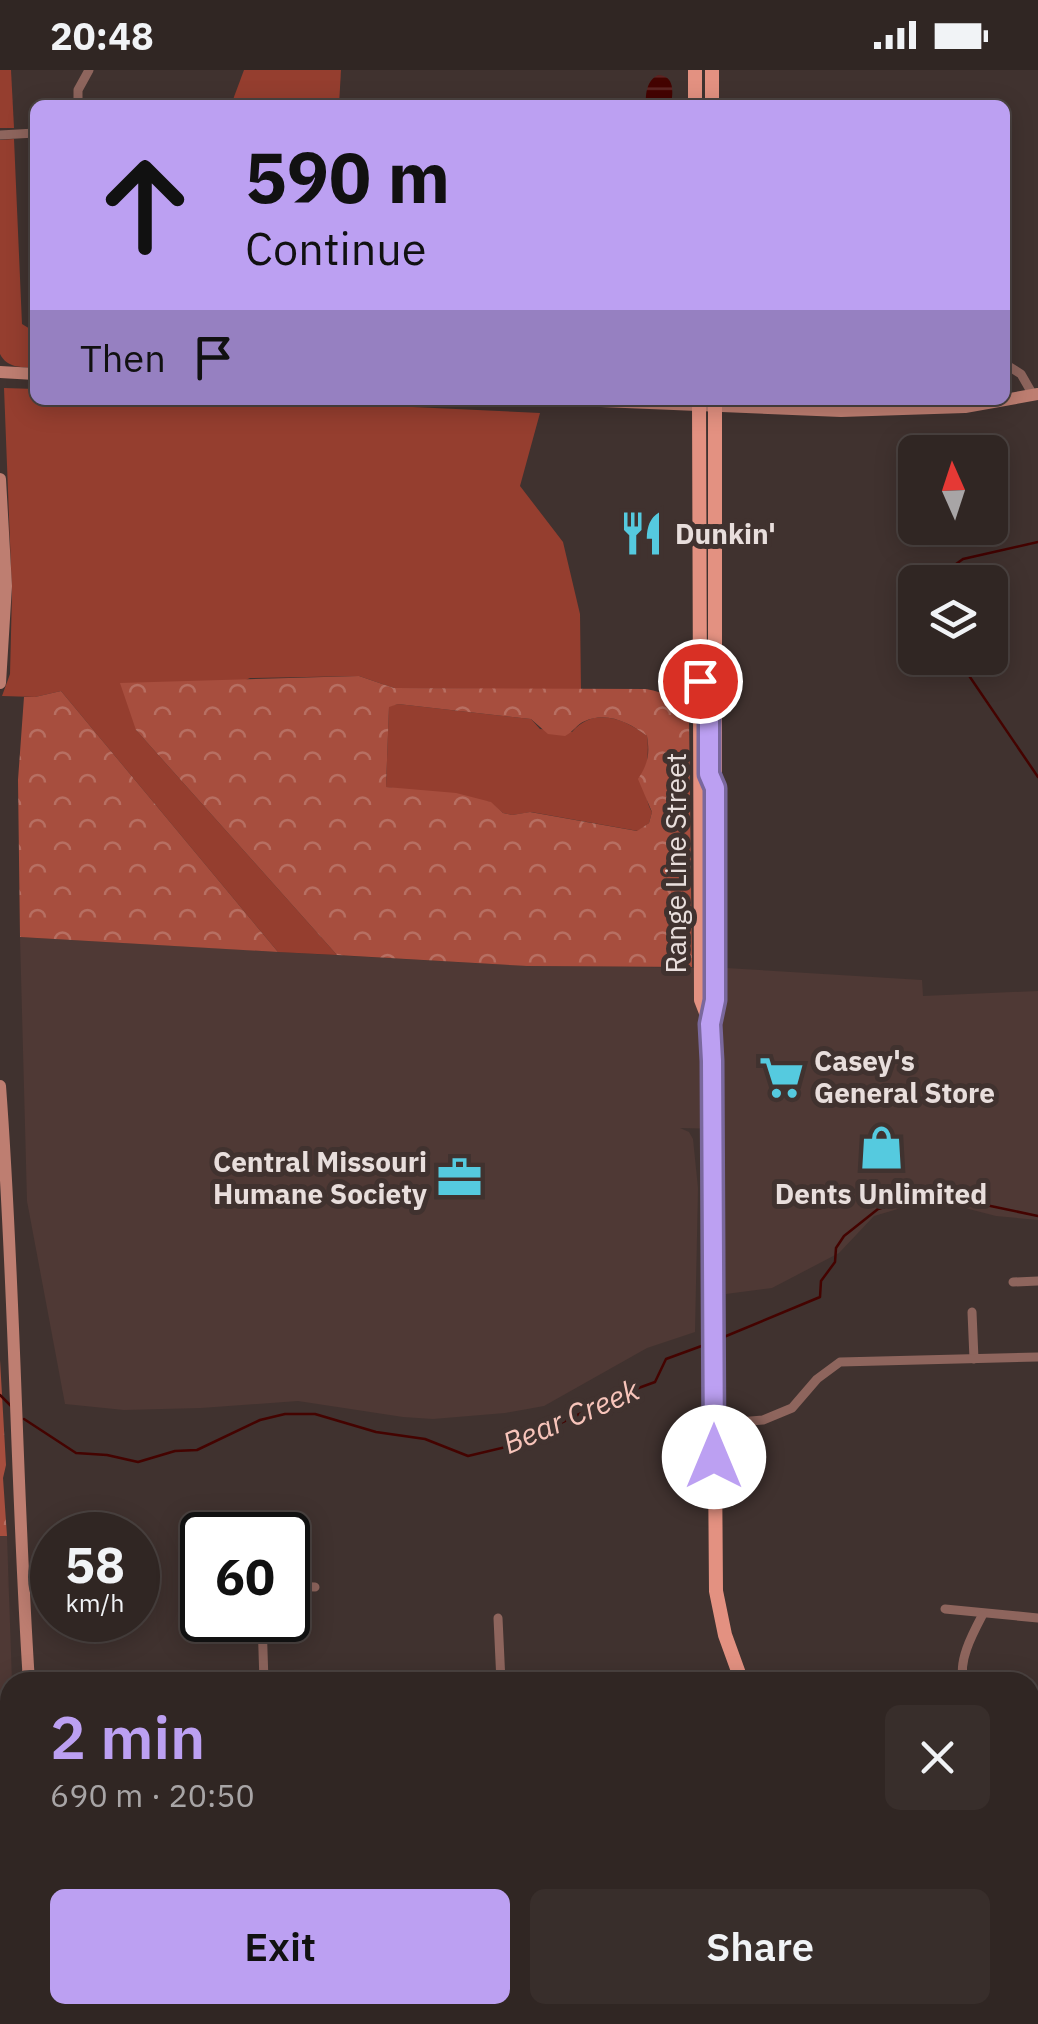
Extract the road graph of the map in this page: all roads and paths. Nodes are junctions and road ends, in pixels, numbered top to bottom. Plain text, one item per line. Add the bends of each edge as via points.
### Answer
1 (88, 70) edge
2 (695, 70) edge
3 (709, 70) edge
4 (78, 100) edge
5 (695, 100) edge
6 (712, 100) edge
7 (30, 133) edge
8 (0, 135) edge
9 (1010, 367) edge
10 (0, 372) edge
11 (30, 374) edge
12 (1036, 395) edge
13 (1010, 399) edge
14 (707, 405) edge
15 (707, 405) edge
16 (740, 405) edge
17 (976, 405) edge
18 (0, 479) edge
19 (707, 678) junction
20 (0, 682) edge
21 (710, 1024) junction
22 (0, 1086) edge
23 (1014, 1282) dead end
24 (1038, 1282) edge
25 (972, 1312) dead end
26 (1038, 1357) edge
27 (974, 1360) junction
28 (714, 1424) junction
29 (310, 1587) edge
30 (315, 1587) dead end
31 (944, 1609) dead end
32 (982, 1614) junction
33 (498, 1618) dead end
34 (1038, 1618) edge
35 (263, 1642) edge
36 (28, 1672) edge
37 (264, 1672) edge
38 (501, 1672) edge
39 (738, 1672) edge
40 (960, 1672) edge

1 - 4 street
2 - 5 main road
3 - 6 main road
7 - 8 street
9 - 12 street
10 - 11 street
12 - 13 street
14 - 19 main road, Range Line Street via 700,564
15 - 19 main road, Range Line Street
16 - 17 street via 841,411
18 - 20 street via 6,586
19 - 21 main road, Range Line Street via 701,1000
19 - 21 main road, Range Line Street via 715,788
21 - 28 main road, Range Line Street
22 - 36 street
23 - 24 street
25 - 27 street
26 - 27 street
27 - 28 street via 840,1362 792,1408 763,1420
28 - 39 main road, Range Line Street via 716,1591
29 - 30 street
31 - 32 street
32 - 34 street
32 - 40 street
33 - 38 street
35 - 37 street

